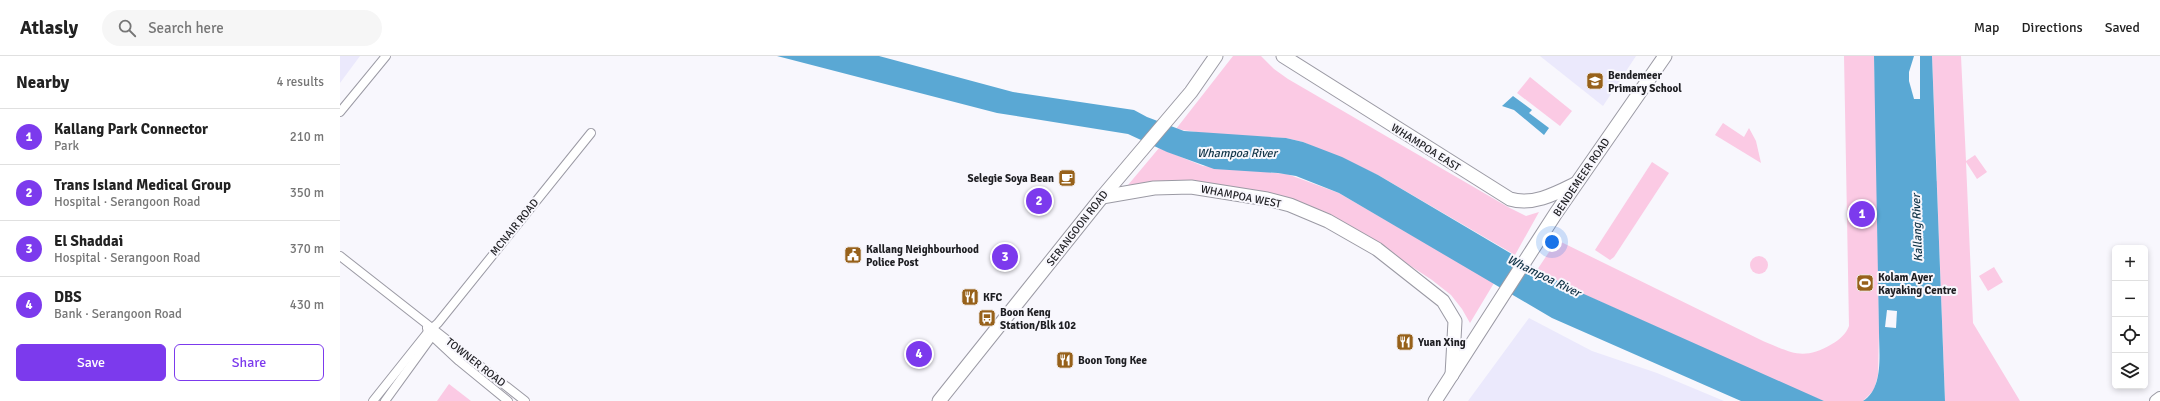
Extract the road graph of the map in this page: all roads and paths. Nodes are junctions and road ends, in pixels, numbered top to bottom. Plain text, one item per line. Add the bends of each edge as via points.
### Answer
1 (386, 56) edge
2 (1283, 56) edge
3 (1665, 56) edge
4 (1215, 57) edge
5 (340, 112) edge
6 (591, 133) dead end
7 (1577, 183) junction
8 (1102, 197) junction
9 (340, 256) edge
10 (432, 329) junction
11 (1452, 375) junction
12 (2160, 398) edge
13 (373, 401) edge
14 (385, 401) edge
15 (508, 401) edge
16 (525, 401) edge
17 (939, 401) edge
18 (1435, 401) edge
19 (2156, 401) edge

1 - 5 street
2 - 7 main road, WHAMPOA EAST via 1510,199 1526,202 1541,199
3 - 7 main road, BENDEMEER ROAD
4 - 8 main road, SERANGOON ROAD via 1191,92
6 - 10 street, MCNAIR ROAD
7 - 11 main road, BENDEMEER ROAD
8 - 11 main road, WHAMPOA WEST via 1154,188 1191,186 1267,199 1328,221 1378,248 1443,301 1455,321
8 - 17 main road, SERANGOON ROAD
9 - 10 street, TOWNER ROAD
10 - 13 street, MCNAIR ROAD
10 - 14 street, MCNAIR ROAD
10 - 15 street, TOWNER ROAD via 459,361
10 - 16 street, TOWNER ROAD
11 - 18 main road, BENDEMEER ROAD
12 - 19 main road

